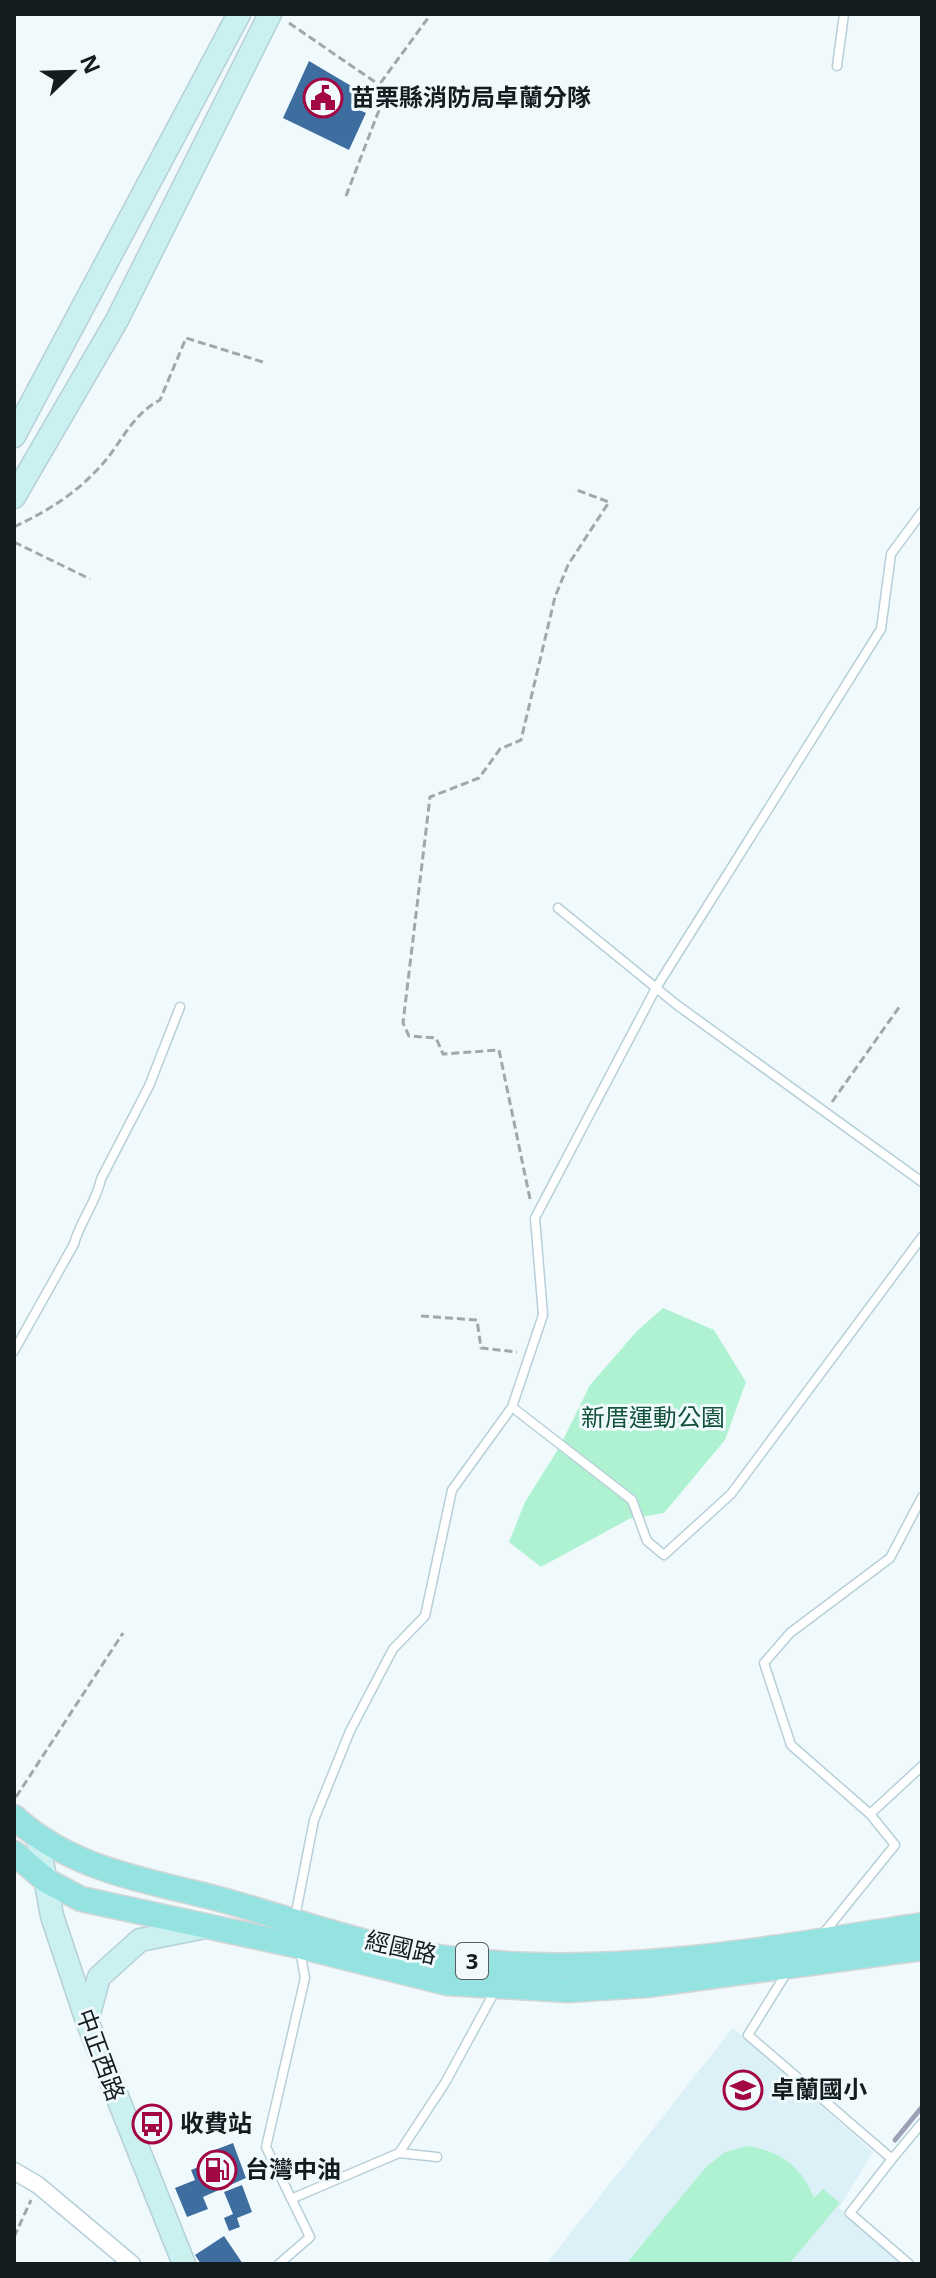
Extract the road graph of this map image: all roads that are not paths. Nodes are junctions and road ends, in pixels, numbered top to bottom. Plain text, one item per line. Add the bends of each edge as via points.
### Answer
1 (239, 14) edge
2 (844, 14) edge
3 (279, 18) edge
4 (837, 66) dead end
5 (14, 436) edge
6 (14, 497) edge
7 (922, 512) edge
8 (558, 908) dead end
9 (656, 988) junction
10 (180, 1007) dead end
11 (922, 1182) edge
12 (922, 1237) edge
13 (14, 1351) edge
14 (512, 1407) junction
15 (922, 1497) edge
16 (922, 1766) edge
17 (870, 1814) junction
18 (14, 1817) edge
19 (38, 1839) junction
20 (14, 1853) edge
21 (47, 1881) junction
22 (295, 1919) junction
23 (922, 1925) edge
24 (208, 1926) junction
25 (817, 1941) junction
26 (299, 1946) junction
27 (922, 1948) edge
28 (790, 1956) junction
29 (497, 1988) junction
30 (87, 2021) junction
31 (922, 2123) edge
32 (399, 2153) junction
33 (437, 2157) dead end
34 (892, 2159) junction
35 (14, 2171) edge
36 (291, 2199) junction
37 (132, 2264) edge
38 (184, 2264) edge
39 (279, 2264) edge
40 (909, 2264) edge

1 - 5 main road
2 - 4 lane
3 - 6 main road via 117,320
7 - 9 lane via 891,554 881,629
8 - 9 lane
9 - 11 lane
9 - 14 lane via 535,1218 543,1315
10 - 13 lane via 74,1244
12 - 14 lane via 731,1494 664,1555 647,1541 632,1500
14 - 22 lane via 452,1490 425,1616 393,1649 350,1731 314,1820
15 - 17 lane via 890,1558 790,1633 764,1663 791,1745
16 - 17 lane
17 - 25 lane via 895,1845
18 - 19 main road, 3
19 - 21 main road, 中正西路
19 - 22 main road, 經國路 / 3 via 104,1872
20 - 21 main road, 3
21 - 24 main road, 經國路 / 3 via 81,1899
21 - 30 main road, 中正西路 via 52,1916
22 - 26 lane
22 - 28 main road, 經國路 / 3 via 450,1959 520,1965 597,1967
23 - 25 main road, 經國路 / 3
24 - 26 main road, 經國路 / 3
24 - 30 main road via 140,1940 99,1977
25 - 28 main road, 經國路 / 3
26 - 29 main road, 經國路 / 3 via 447,1983
26 - 36 lane via 305,1978 266,2147
27 - 28 main road, 經國路 / 3
28 - 29 main road, 經國路 / 3 via 647,1985
28 - 34 lane via 748,2035
29 - 32 lane
30 - 38 main road, 中正西路
31 - 34 lane
32 - 33 lane
32 - 36 lane
34 - 40 lane via 850,2213
35 - 37 street
36 - 39 lane via 310,2237

